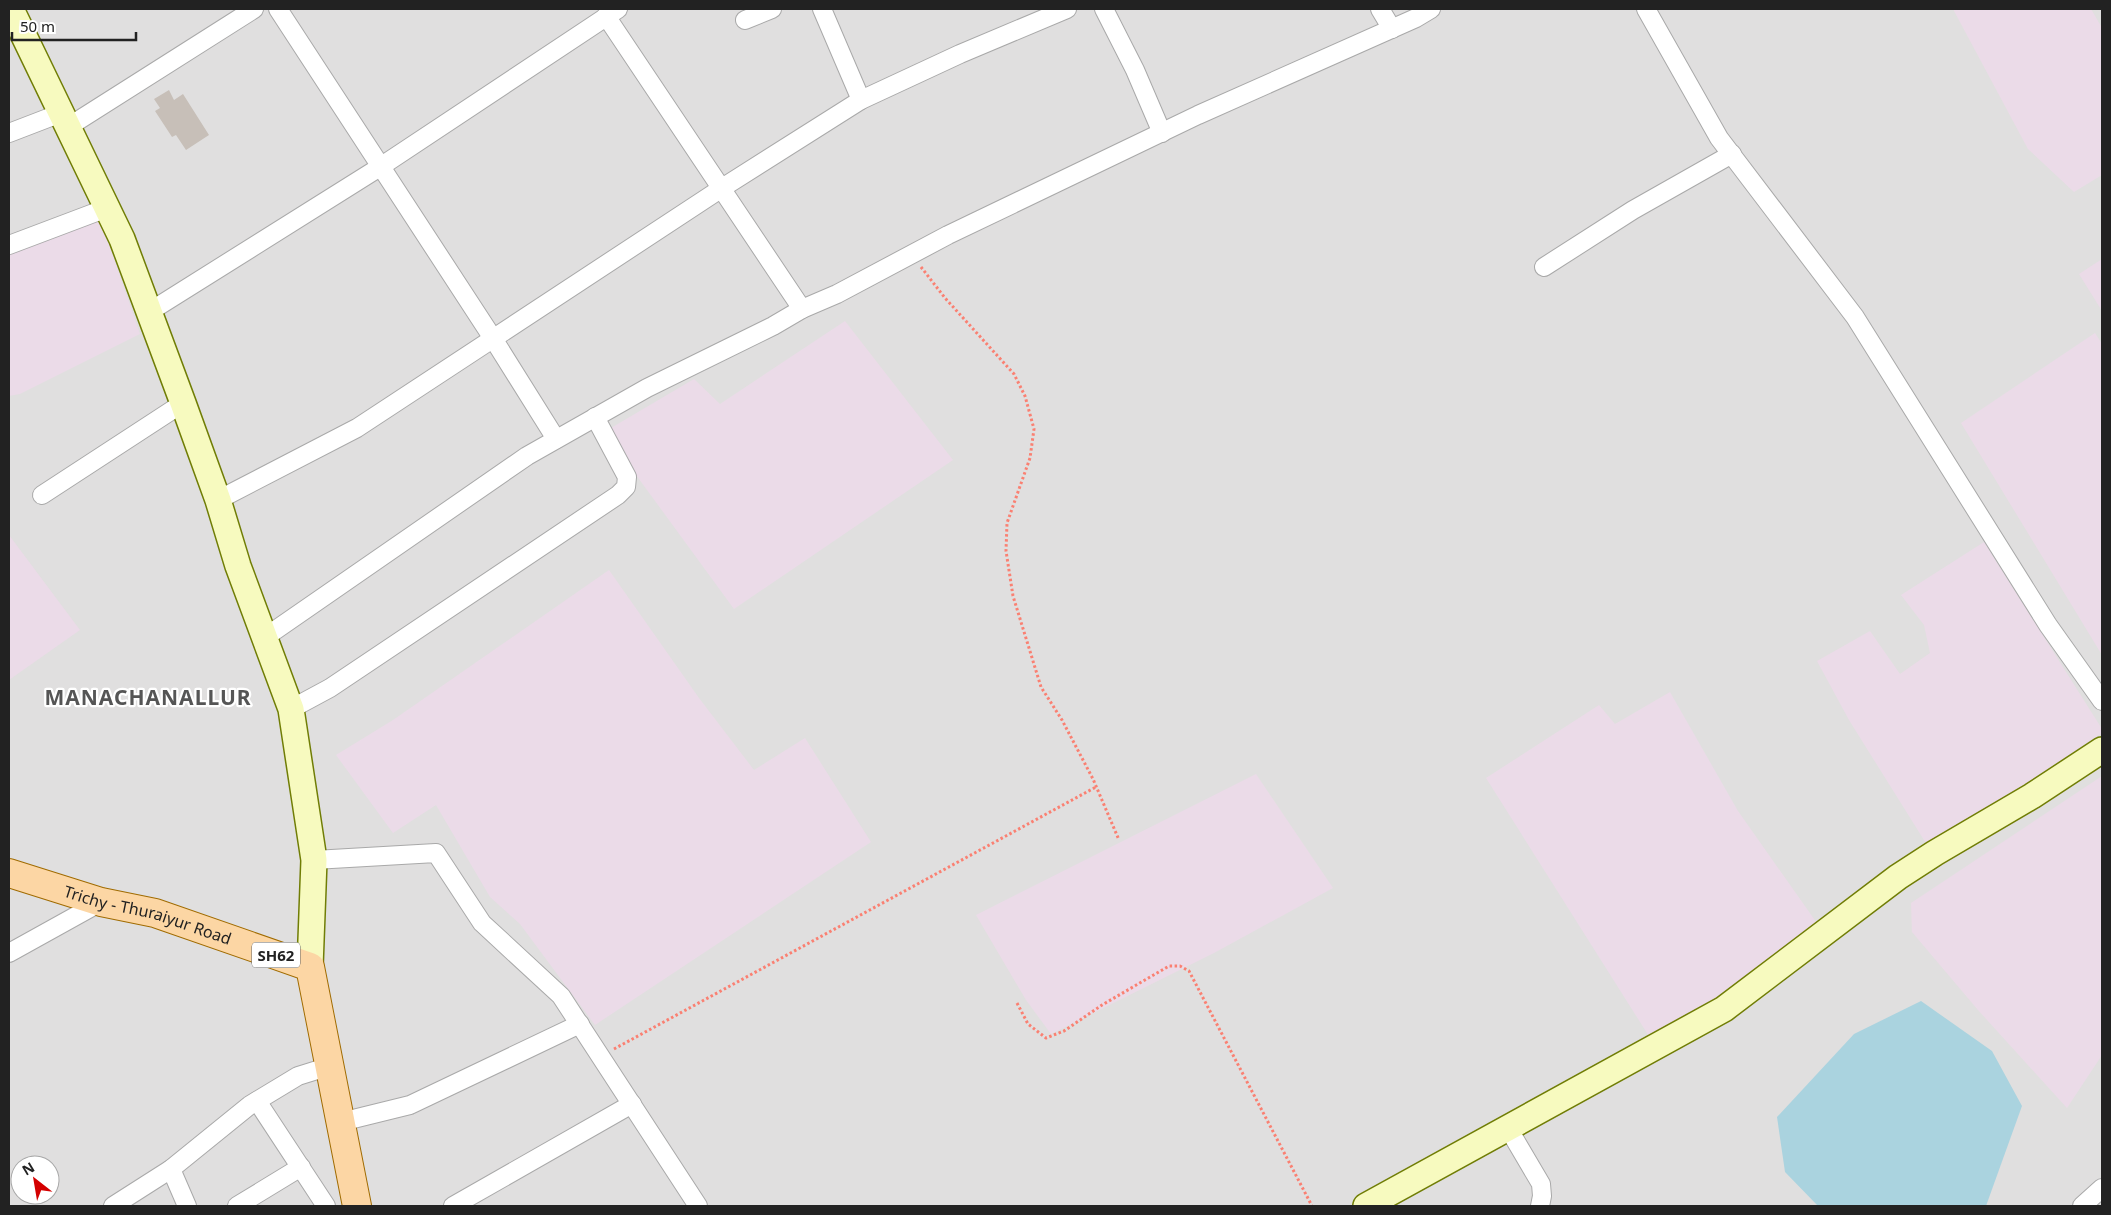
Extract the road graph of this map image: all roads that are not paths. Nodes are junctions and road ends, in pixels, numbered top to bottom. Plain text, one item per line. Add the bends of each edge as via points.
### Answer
1 (11, 9) edge
2 (254, 9) edge
3 (278, 9) edge
4 (772, 9) edge
5 (822, 9) edge
6 (1067, 9) edge
7 (1104, 9) edge
8 (1380, 9) edge
9 (1431, 9) edge
10 (1646, 9) edge
11 (612, 13) edge
12 (745, 20) dead end
13 (1392, 29) junction
14 (861, 100) junction
15 (64, 120) junction
16 (9, 133) edge
17 (1162, 133) junction
18 (1732, 154) junction
19 (380, 167) junction
20 (722, 188) junction
21 (107, 208) junction
22 (9, 245) edge
23 (1544, 267) dead end
24 (802, 309) junction
25 (149, 312) junction
26 (494, 340) junction
27 (183, 403) junction
28 (596, 417) junction
29 (556, 438) junction
30 (42, 495) dead end
31 (218, 500) junction
32 (264, 638) junction
33 (2102, 701) edge
34 (292, 709) junction
35 (2102, 750) edge
36 (314, 860) junction
37 (9, 873) edge
38 (101, 902) junction
39 (9, 953) edge
40 (310, 966) junction
41 (580, 1024) junction
42 (330, 1066) junction
43 (258, 1101) junction
44 (632, 1104) junction
45 (341, 1122) junction
46 (1508, 1128) junction
47 (301, 1167) junction
48 (171, 1169) junction
49 (2102, 1188) edge
50 (113, 1206) edge
51 (188, 1206) edge
52 (237, 1206) edge
53 (326, 1206) edge
54 (357, 1206) edge
55 (453, 1206) edge
56 (698, 1206) edge
57 (1366, 1206) edge
58 (1540, 1206) edge
59 (2082, 1206) edge

1 - 15 main road
2 - 15 street
3 - 19 street
4 - 12 street
5 - 14 street
6 - 14 street
7 - 17 street
8 - 13 street
9 - 13 street
10 - 18 street via 1719,138
11 - 19 street
11 - 20 street
13 - 17 street
14 - 20 street
15 - 16 street
15 - 21 main road
17 - 24 street
18 - 23 street via 1633,210
18 - 33 street via 1855,317 2048,625
19 - 25 street
19 - 26 street
20 - 24 street
20 - 26 street
21 - 22 street
21 - 25 main road
24 - 28 street
25 - 27 main road
26 - 29 street
26 - 31 street via 357,428
27 - 30 street
27 - 31 main road
28 - 29 street
28 - 34 street via 627,477 626,487 618,495 330,688
29 - 32 street
31 - 32 main road
32 - 34 main road
34 - 36 main road
35 - 46 main road via 1898,877 1724,1010
36 - 40 main road
36 - 41 street via 436,853 482,923 561,996
37 - 38 main road, Trichy - Thuraiyur Road / SH62
38 - 39 street
38 - 40 main road, Trichy - Thuraiyur Road / SH62 via 154,913
40 - 42 main road, SH62
41 - 44 street
41 - 45 street via 410,1105
42 - 43 street via 298,1076
42 - 45 main road, SH62
43 - 47 street
43 - 48 street
44 - 55 street
44 - 56 street
45 - 54 main road, SH62
46 - 57 main road
46 - 58 street via 1541,1184
47 - 52 street
47 - 53 street
48 - 50 street
48 - 51 street
49 - 59 street

